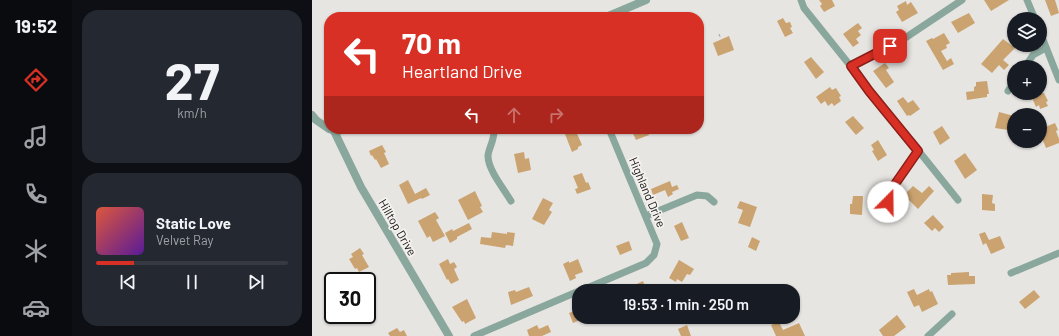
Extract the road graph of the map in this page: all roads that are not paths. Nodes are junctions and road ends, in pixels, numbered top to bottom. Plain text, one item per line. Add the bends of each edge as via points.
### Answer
1 (646, 0) edge
2 (801, 0) edge
3 (962, 0) edge
4 (1027, 0) edge
5 (618, 12) edge
6 (1032, 12) edge
7 (1047, 50) edge
8 (1039, 52) edge
9 (1030, 60) edge
10 (851, 66) junction
11 (1059, 80) edge
12 (312, 115) edge
13 (324, 125) edge
14 (333, 134) edge
15 (494, 134) edge
16 (611, 134) edge
17 (918, 151) junction
18 (958, 200) dead end
19 (511, 201) dead end
20 (714, 202) dead end
21 (888, 202) dead end
22 (646, 216) junction
23 (1059, 253) edge
24 (1011, 273) dead end
25 (596, 284) edge
26 (572, 294) edge
27 (952, 314) dead end
28 (449, 336) edge
29 (474, 336) edge
30 (928, 336) edge

1 - 5 street
2 - 10 street via 804,8
3 - 10 street via 902,40
4 - 6 street
7 - 11 street
8 - 9 street
10 - 17 street
12 - 13 street, Hilltop Drive
14 - 28 street, Hilltop Drive via 361,187
15 - 19 street via 488,156 491,169
16 - 22 street, Highland Drive
17 - 18 street
17 - 21 street via 893,187
20 - 22 street via 707,196 697,195
22 - 25 street, Highland Drive via 657,244 654,255 646,263
23 - 24 street
26 - 29 street, Highland Drive
27 - 30 street

